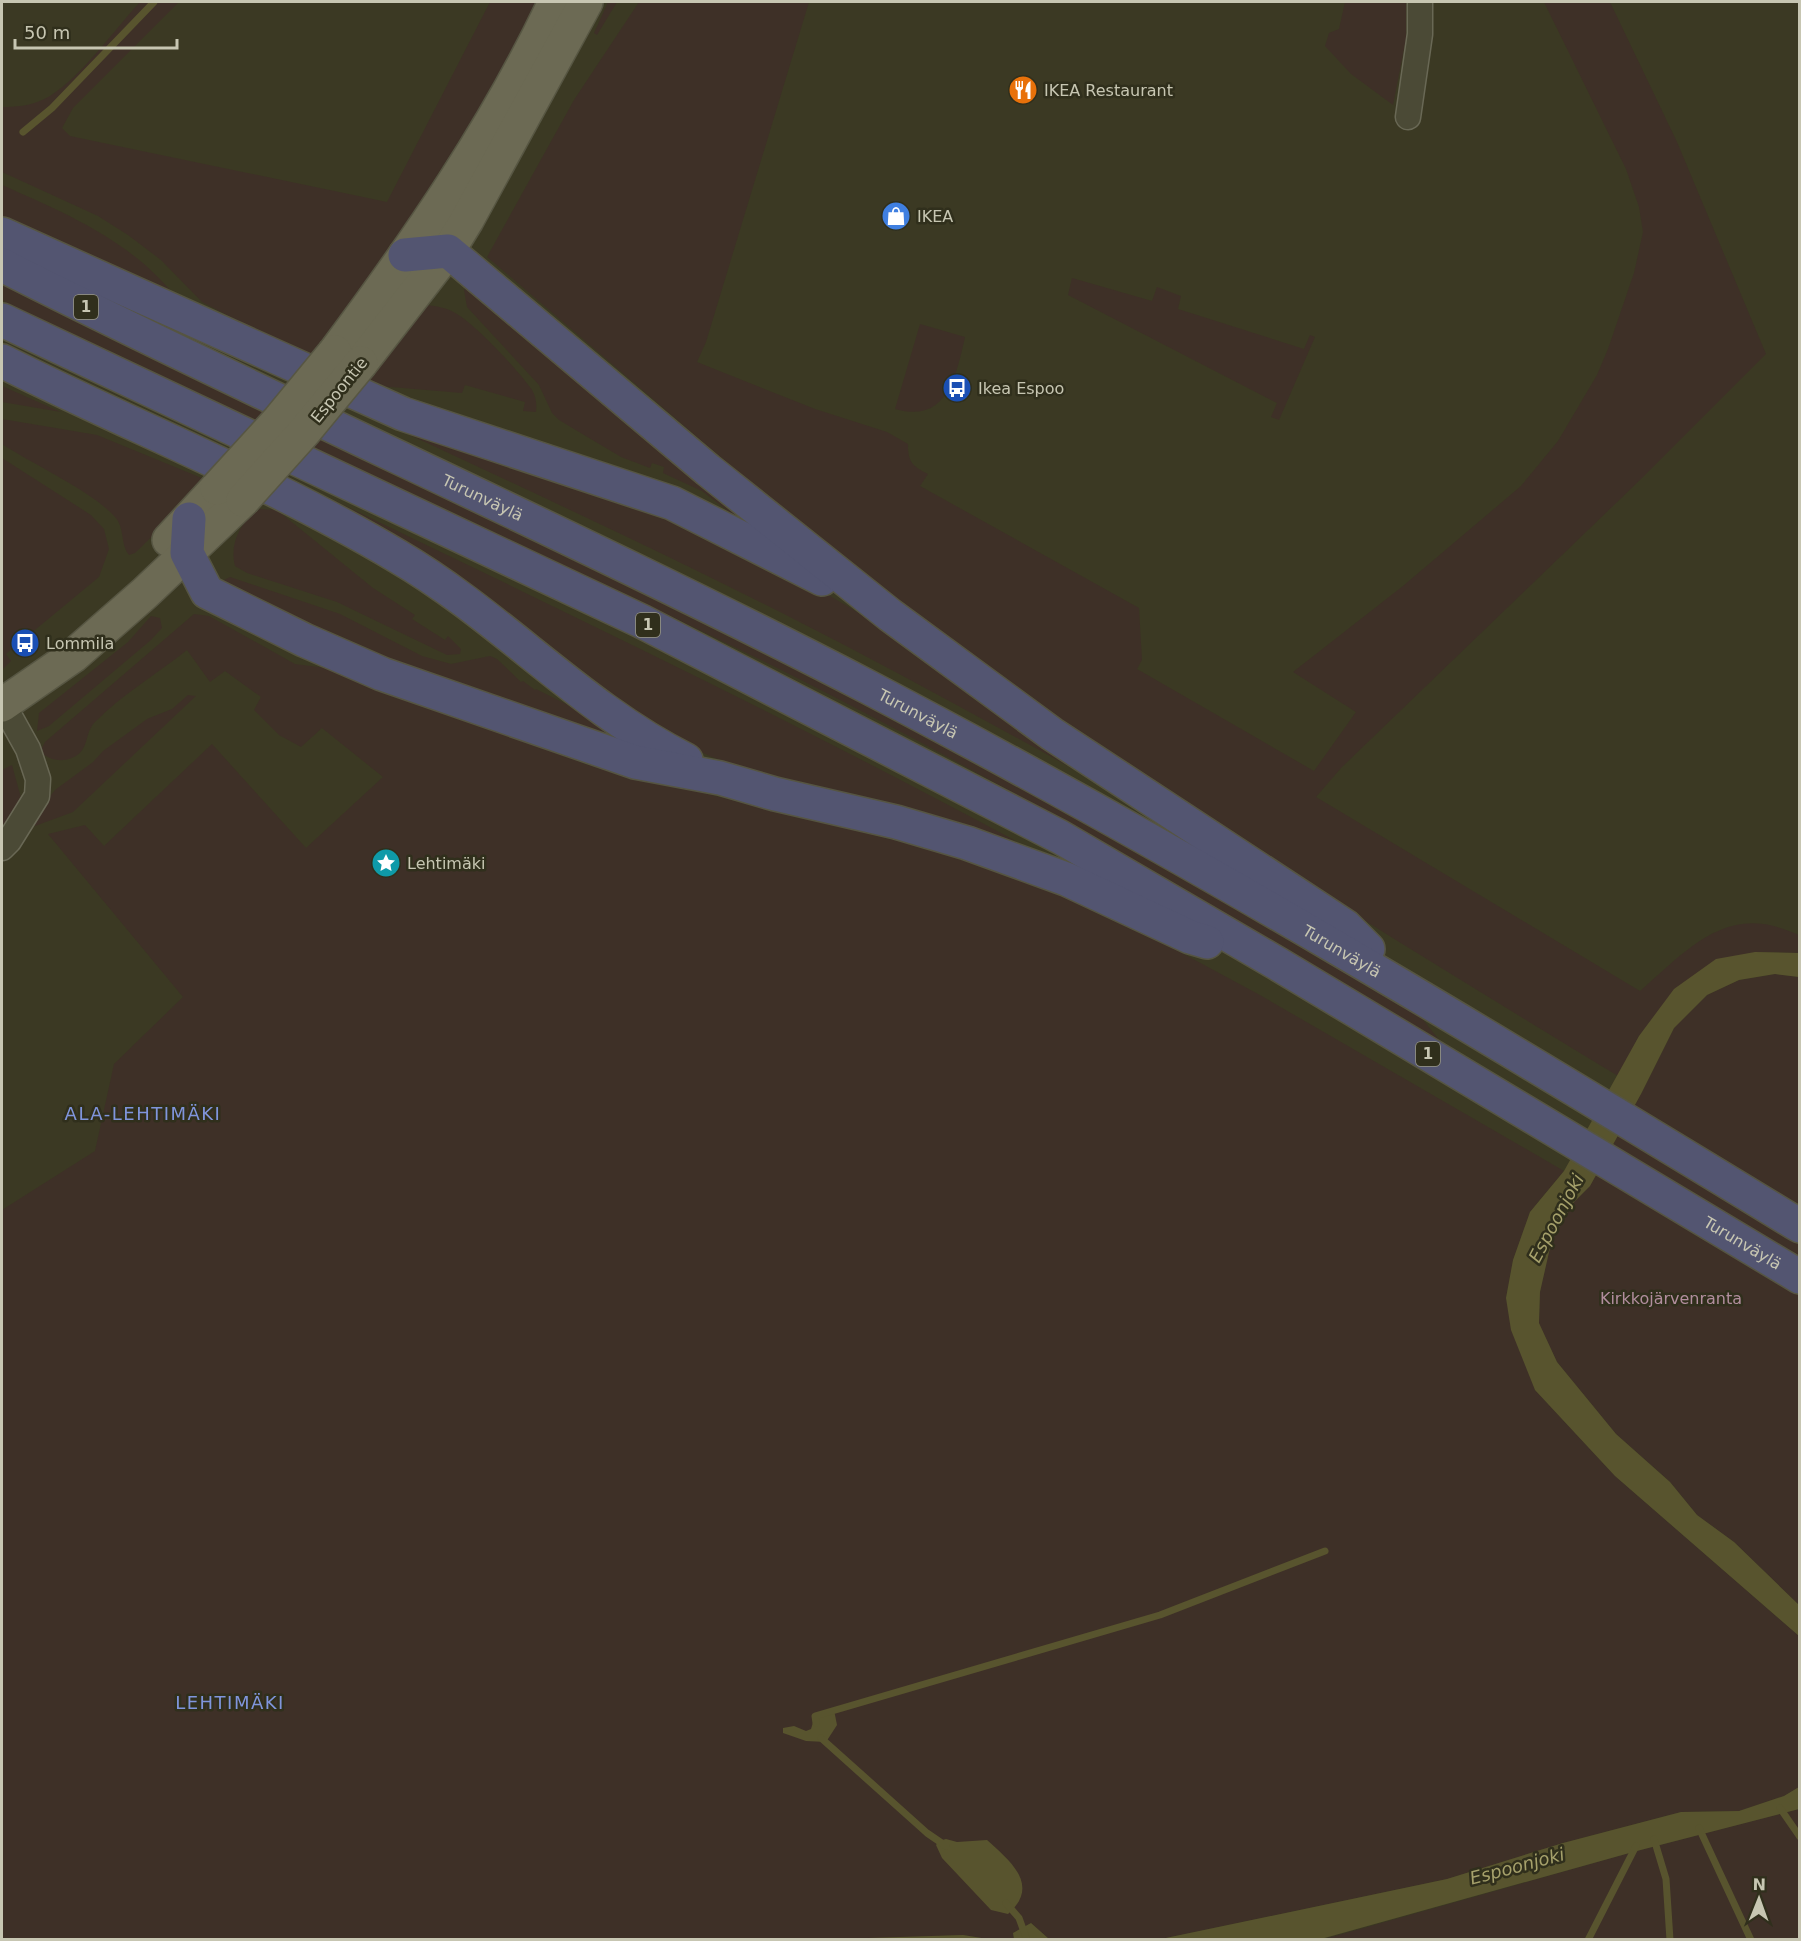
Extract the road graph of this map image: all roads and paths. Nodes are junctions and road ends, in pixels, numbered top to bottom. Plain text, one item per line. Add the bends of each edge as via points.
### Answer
1 (555, 2) edge
2 (586, 2) edge
3 (1420, 2) edge
4 (1408, 117) dead end
5 (2, 234) edge
6 (448, 251) junction
7 (405, 255) junction
8 (2, 265) edge
9 (2, 320) edge
10 (348, 358) junction
11 (2, 361) edge
12 (230, 494) junction
13 (189, 519) junction
14 (187, 553) junction
15 (890, 615) junction
16 (2, 704) edge
17 (720, 778) junction
18 (5, 844) edge
19 (1278, 964) junction
20 (1405, 987) junction
21 (1800, 1226) edge
22 (1800, 1277) edge

1 - 7 main road, Espoontie via 482,136
2 - 6 main road, Espoontie
3 - 4 street via 1420,34
5 - 15 highway via 403,414 672,503
6 - 7 highway
6 - 10 main road, Espoontie
6 - 15 highway via 708,470
7 - 10 main road, Espoontie
8 - 20 highway, Turunväylä / 1 via 662,582 846,676 1074,796
9 - 19 highway, Turunväylä / 1 via 652,627 1060,837
10 - 12 main road, Espoontie, bridge via 279,420
11 - 17 highway via 322,515 398,556 457,595 644,740
12 - 13 main road, Espoontie
12 - 14 main road, Espoontie
13 - 14 highway
13 - 16 main road, Espoontie via 41,661
14 - 16 main road, Espoontie via 73,656
14 - 17 highway via 207,592 382,674 635,762
15 - 20 highway via 1052,734 1345,926
16 - 18 street via 28,749 38,779 37,796
17 - 19 highway via 967,843 1066,879 1190,937
19 - 22 highway, Turunväylä / 1
20 - 21 highway, Turunväylä / 1

